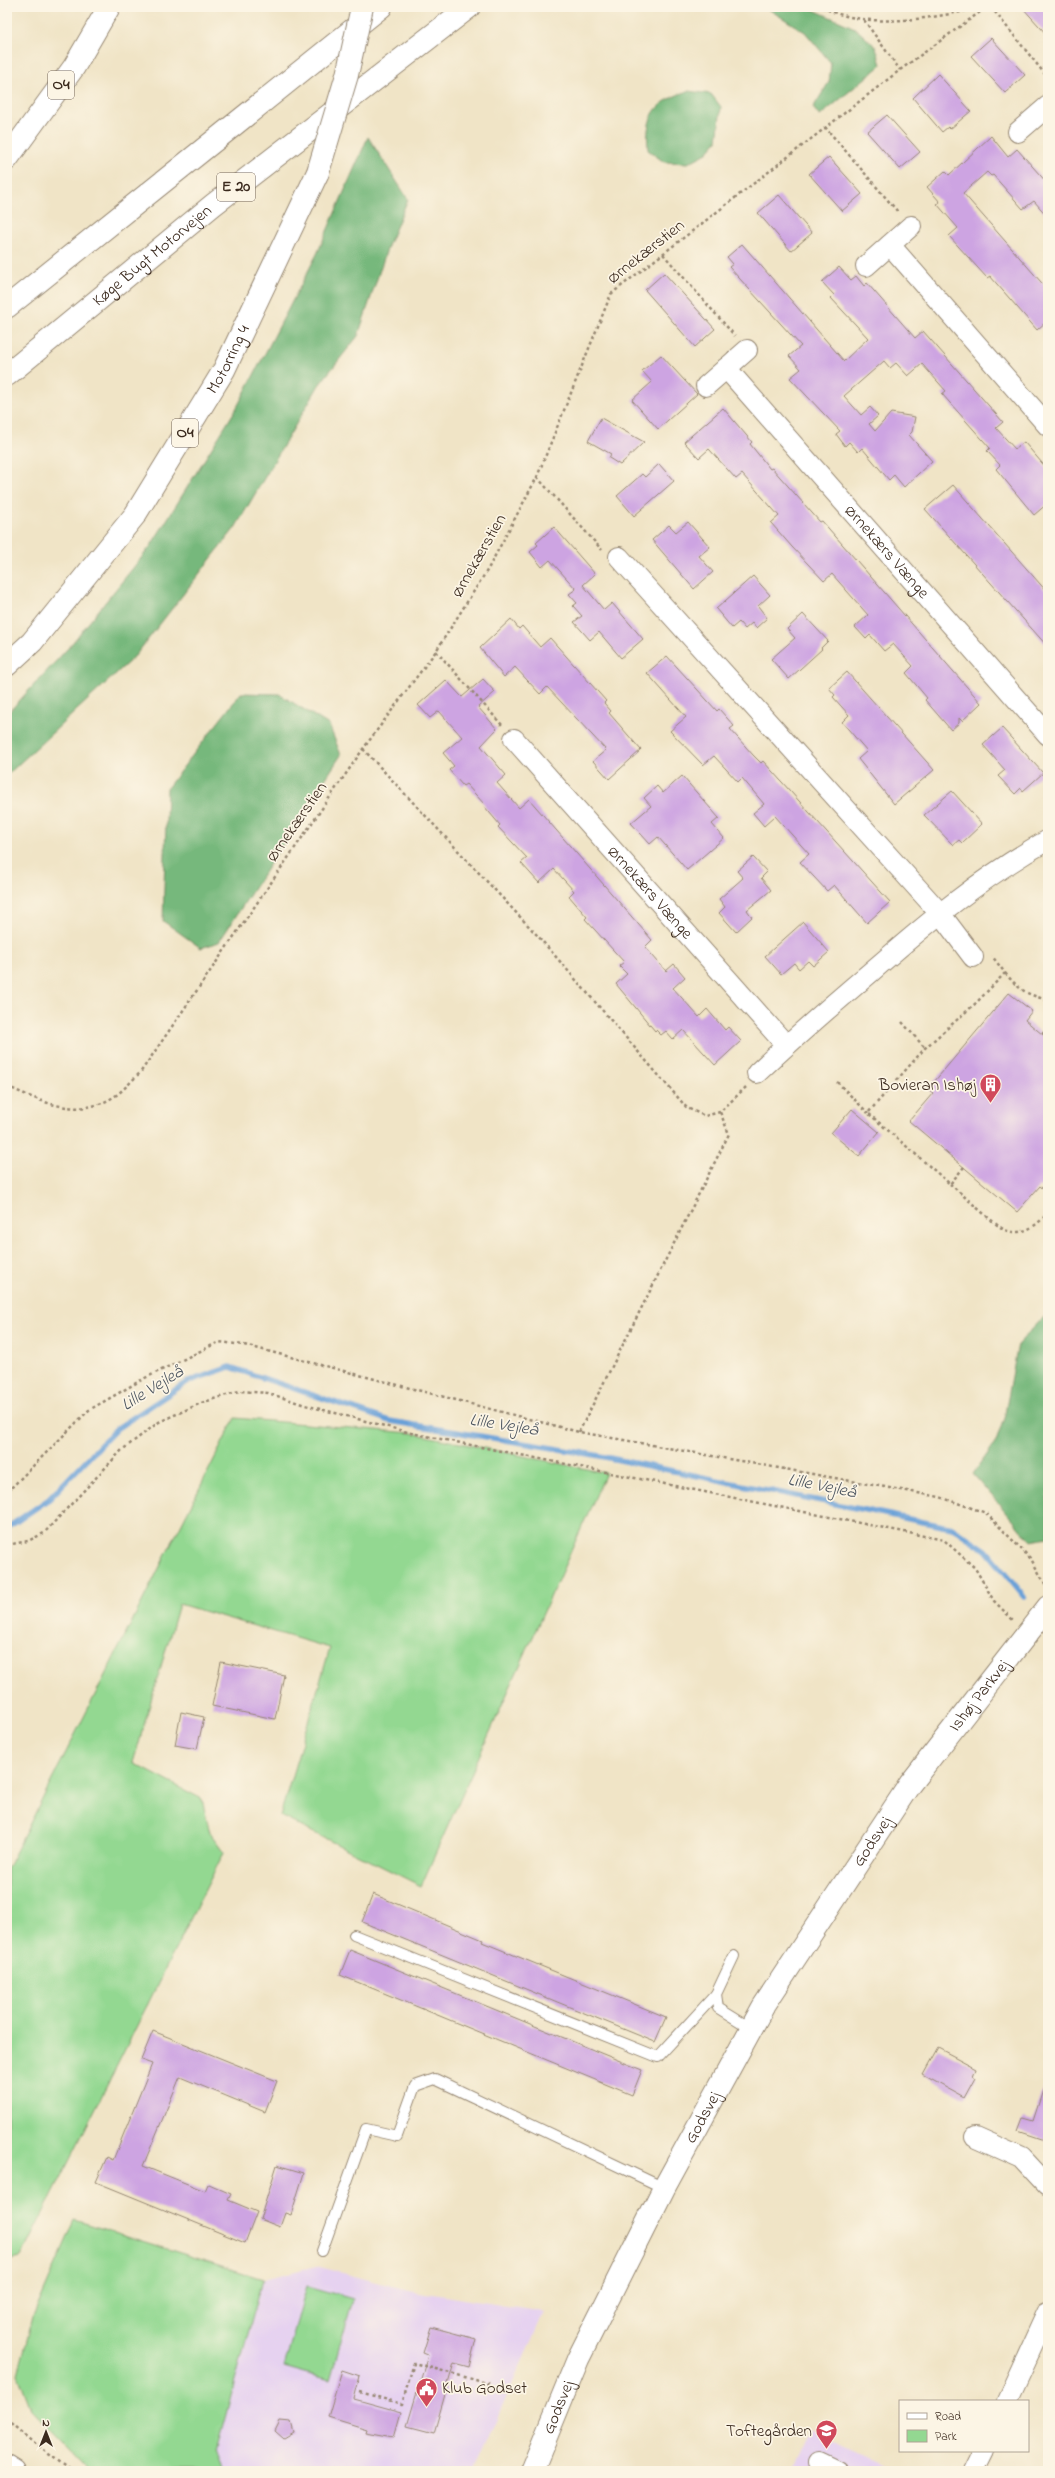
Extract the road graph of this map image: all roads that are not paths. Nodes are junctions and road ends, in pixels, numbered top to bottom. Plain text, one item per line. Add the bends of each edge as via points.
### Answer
1 (109, 7) edge
2 (362, 7) edge
3 (381, 7) edge
4 (469, 7) edge
5 (1045, 114) edge
6 (1018, 132) dead end
7 (7, 159) edge
8 (911, 226) road end
9 (890, 245) junction
10 (866, 266) dead end
11 (7, 307) edge
12 (747, 350) road end
13 (726, 368) junction
14 (7, 374) edge
15 (706, 386) dead end
16 (1048, 426) edge
17 (619, 557) road end
18 (7, 665) edge
19 (1048, 735) edge
20 (514, 738) road end
21 (1048, 840) edge
22 (939, 912) junction
23 (982, 956) road end
24 (786, 1045) junction
25 (757, 1073) road end
26 (1048, 1607) edge
27 (910, 1784) joint
28 (354, 1935) dead end
29 (734, 1956) dead end
30 (716, 1994) junction
31 (752, 2029) junction
32 (975, 2137) dead end
33 (1048, 2186) edge
34 (664, 2188) junction
35 (322, 2251) dead end
36 (1048, 2312) edge
37 (1007, 2400) edge
38 (984, 2452) edge
39 (818, 2462) dead end
40 (7, 2466) edge
41 (15, 2471) edge
42 (532, 2471) edge
43 (837, 2471) edge
44 (974, 2471) edge

1 - 7 main road, O4 via 74,67
2 - 18 main road, Motorring 4 / O4, bridge via 347,75 318,172 224,370 134,515 32,642
3 - 11 main road
4 - 14 main road, Køge Bugt Motorvejen / E 20 via 213,205
5 - 6 street
8 - 9 street
9 - 10 street
9 - 16 street
12 - 13 street
13 - 15 street
13 - 19 street, Ørnekærs Vænge
17 - 22 street
20 - 24 street, Ørnekærs Vænge
21 - 22 street via 1018,857
22 - 23 street
22 - 24 street
24 - 25 street
26 - 27 main road, Ishøj Parkvej
27 - 31 main road, Godsvej
28 - 30 lane via 658,2058
29 - 30 lane
30 - 31 lane via 718,2008
31 - 34 main road, Godsvej
32 - 33 street via 1022,2158
34 - 35 lane via 435,2079 415,2086 397,2136 366,2129
34 - 42 main road, Godsvej via 578,2359
36 - 37 street
38 - 44 street
39 - 43 street
40 - 41 main road

